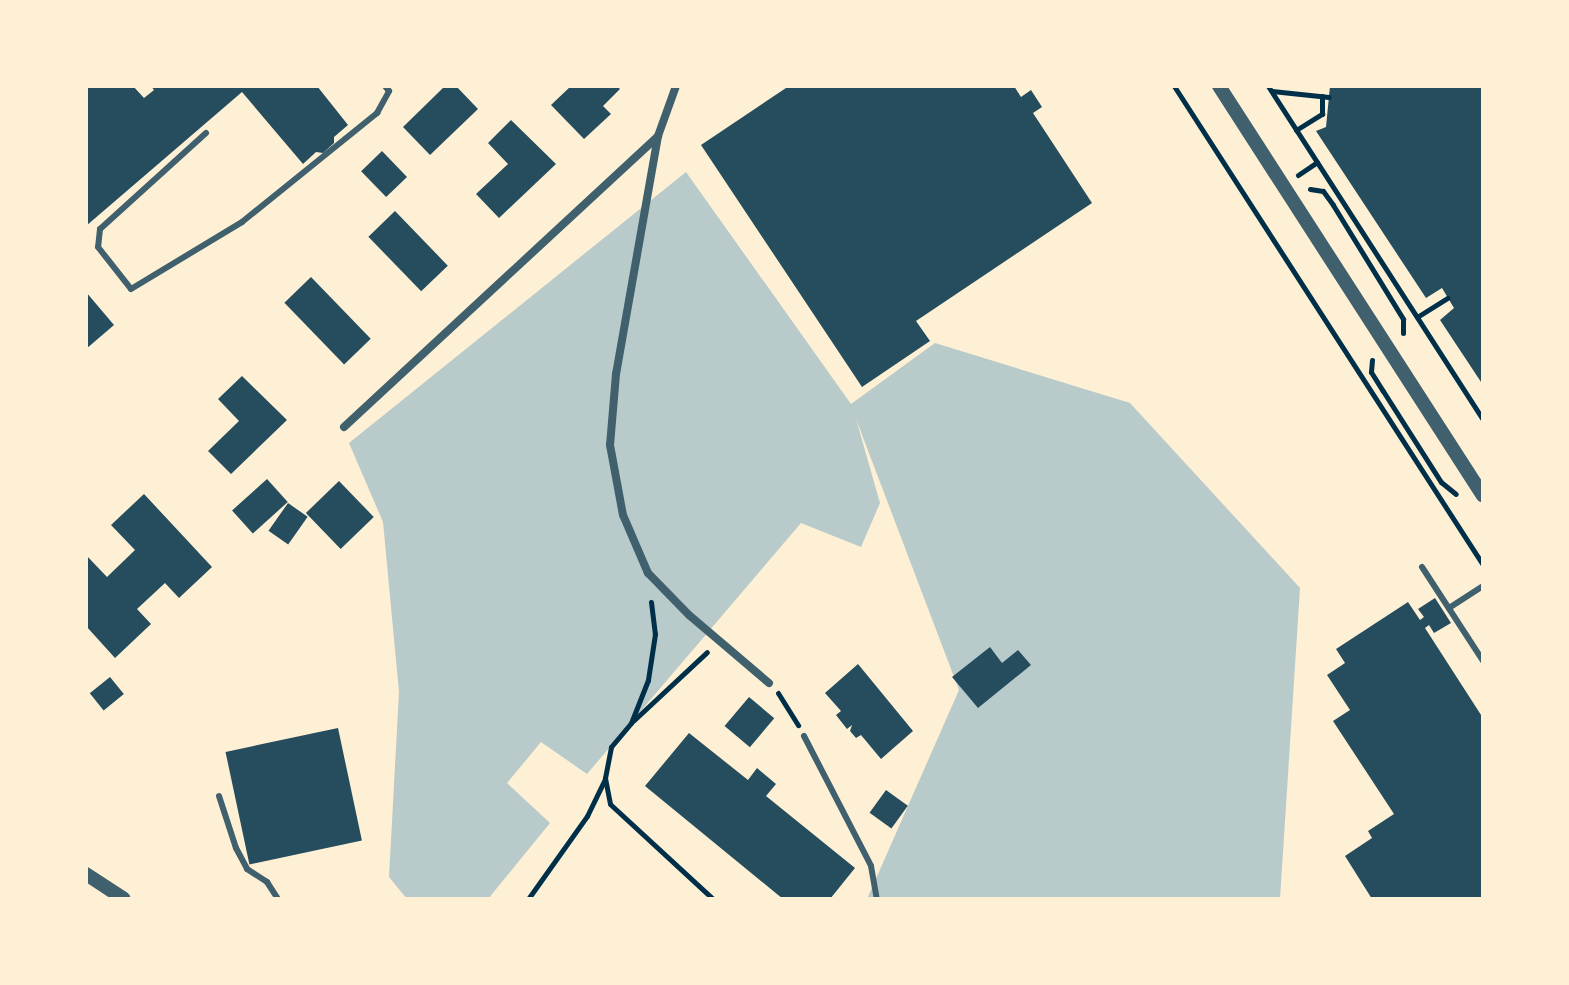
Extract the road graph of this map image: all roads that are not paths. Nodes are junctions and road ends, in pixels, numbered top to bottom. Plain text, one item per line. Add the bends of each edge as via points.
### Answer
1 (385, 86) edge
2 (676, 86) edge
3 (1219, 86) edge
4 (206, 133) dead end
5 (658, 136) junction
6 (344, 427) dead end
7 (1483, 495) edge
8 (1422, 567) dead end
9 (1483, 586) edge
10 (1449, 608) junction
11 (1483, 661) edge
12 (769, 683) road end
13 (804, 736) road end
14 (219, 796) dead end
15 (86, 874) edge
16 (124, 899) edge
17 (278, 899) edge
18 (877, 899) edge

1 - 4 lane via 389,91 377,113 242,222 131,289 98,247 100,229
2 - 5 street
3 - 7 street
5 - 6 street
5 - 12 street via 616,374 610,445 623,515 648,573
8 - 10 lane
9 - 10 lane
10 - 11 lane
13 - 18 lane via 871,866
14 - 17 lane via 247,869 267,882
15 - 16 street

